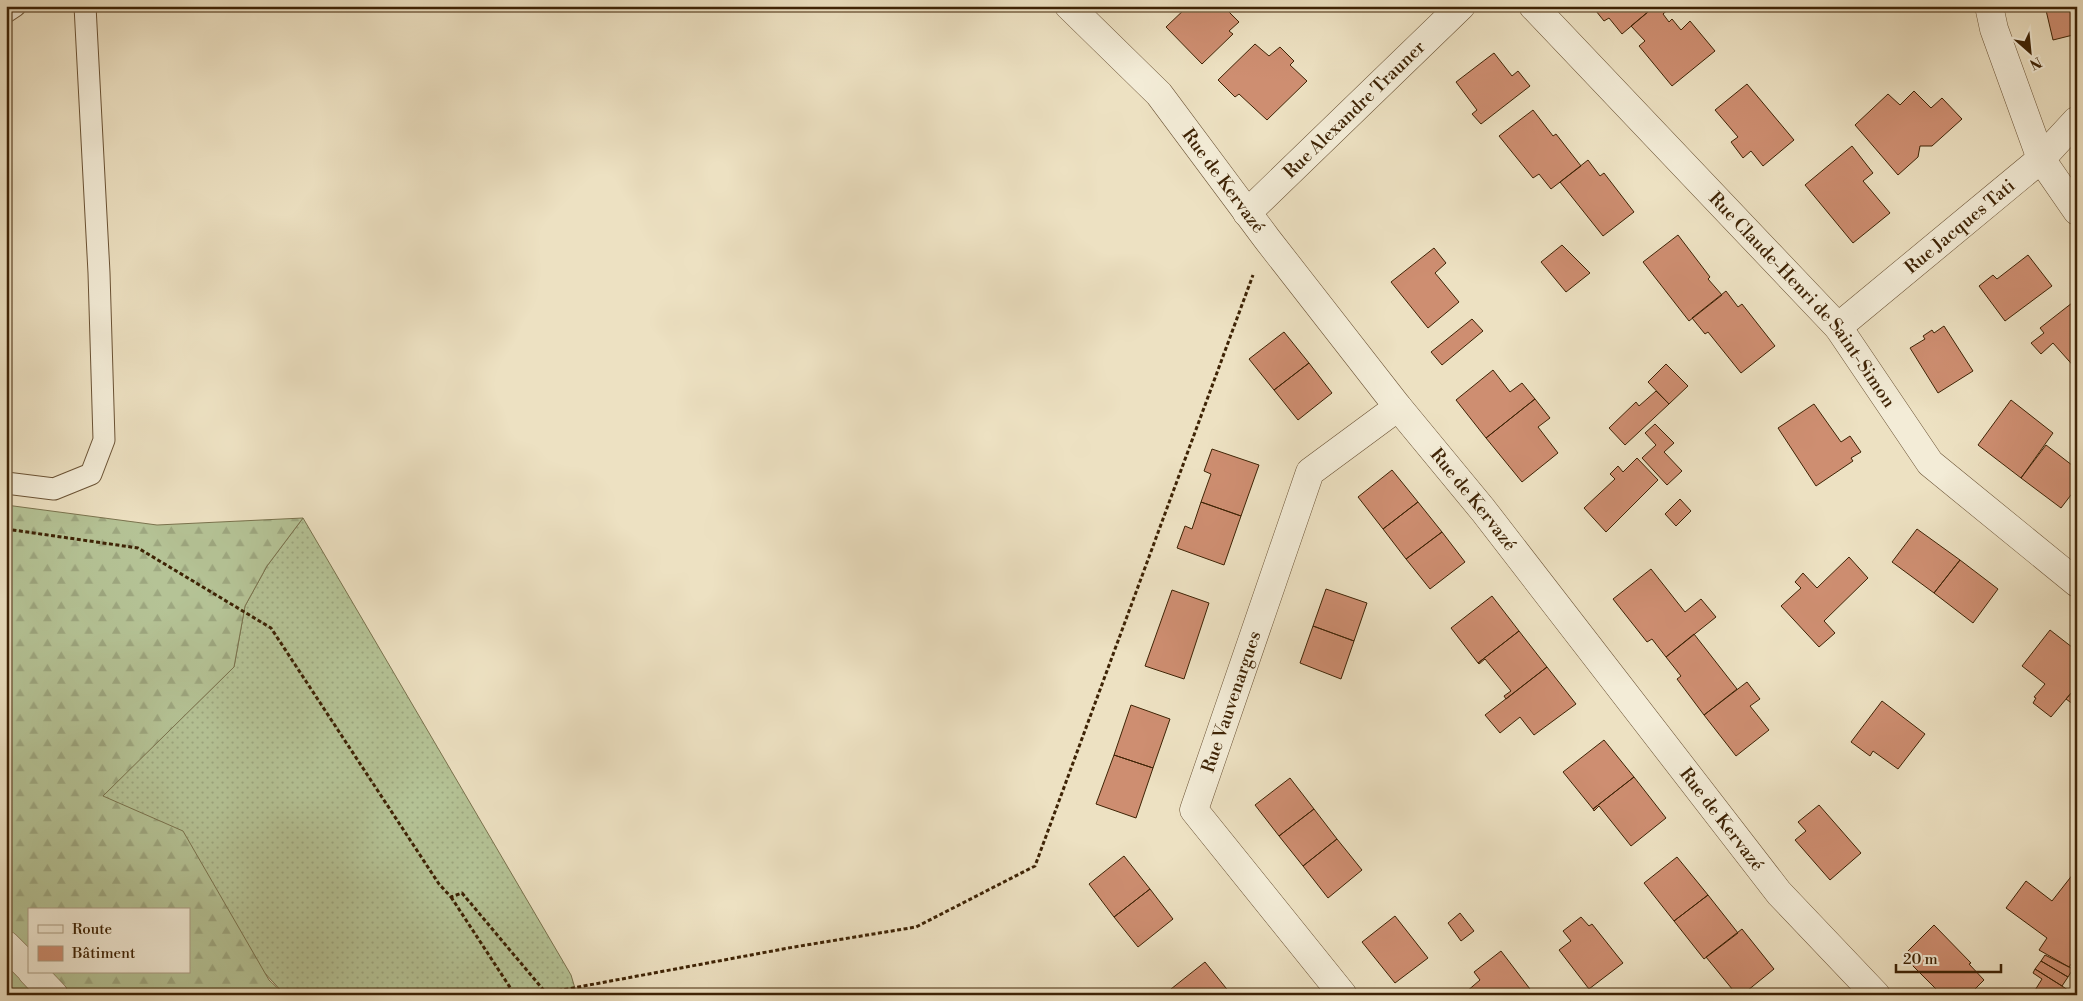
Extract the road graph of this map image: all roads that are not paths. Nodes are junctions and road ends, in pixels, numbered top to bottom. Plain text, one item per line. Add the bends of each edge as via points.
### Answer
1 (15, 6) edge
2 (86, 6) edge
3 (1069, 6) edge
4 (1461, 6) edge
5 (1533, 6) edge
6 (1989, 6) edge
7 (6, 12) edge
8 (2076, 122) edge
9 (2041, 159) junction
10 (2077, 210) edge
11 (1247, 213) junction
12 (1838, 327) junction
13 (1398, 406) junction
14 (6, 483) edge
15 (2077, 583) edge
16 (6, 945) edge
17 (28, 967) edge
18 (34, 974) edge
19 (54, 995) edge
20 (1343, 995) edge
21 (1876, 995) edge

1 - 7 lane
2 - 14 lane via 104,440 91,474 54,490
3 - 11 street, Rue de Kervazé via 1159,94
4 - 11 street, Rue Alexandre Trauner
5 - 12 street, Rue Claude-Henri de Saint-Simon
6 - 9 street via 1994,29
8 - 9 street, Rue Jacques Tati
9 - 10 street
9 - 12 street, Rue Jacques Tati
11 - 13 street, Rue de Kervazé
12 - 15 street, Rue Claude-Henri de Saint-Simon via 1930,463
13 - 20 street, Rue Vauvenargues via 1310,472 1194,810
13 - 21 street, Rue de Kervazé via 1489,518 1779,893
16 - 17 street
18 - 19 street

